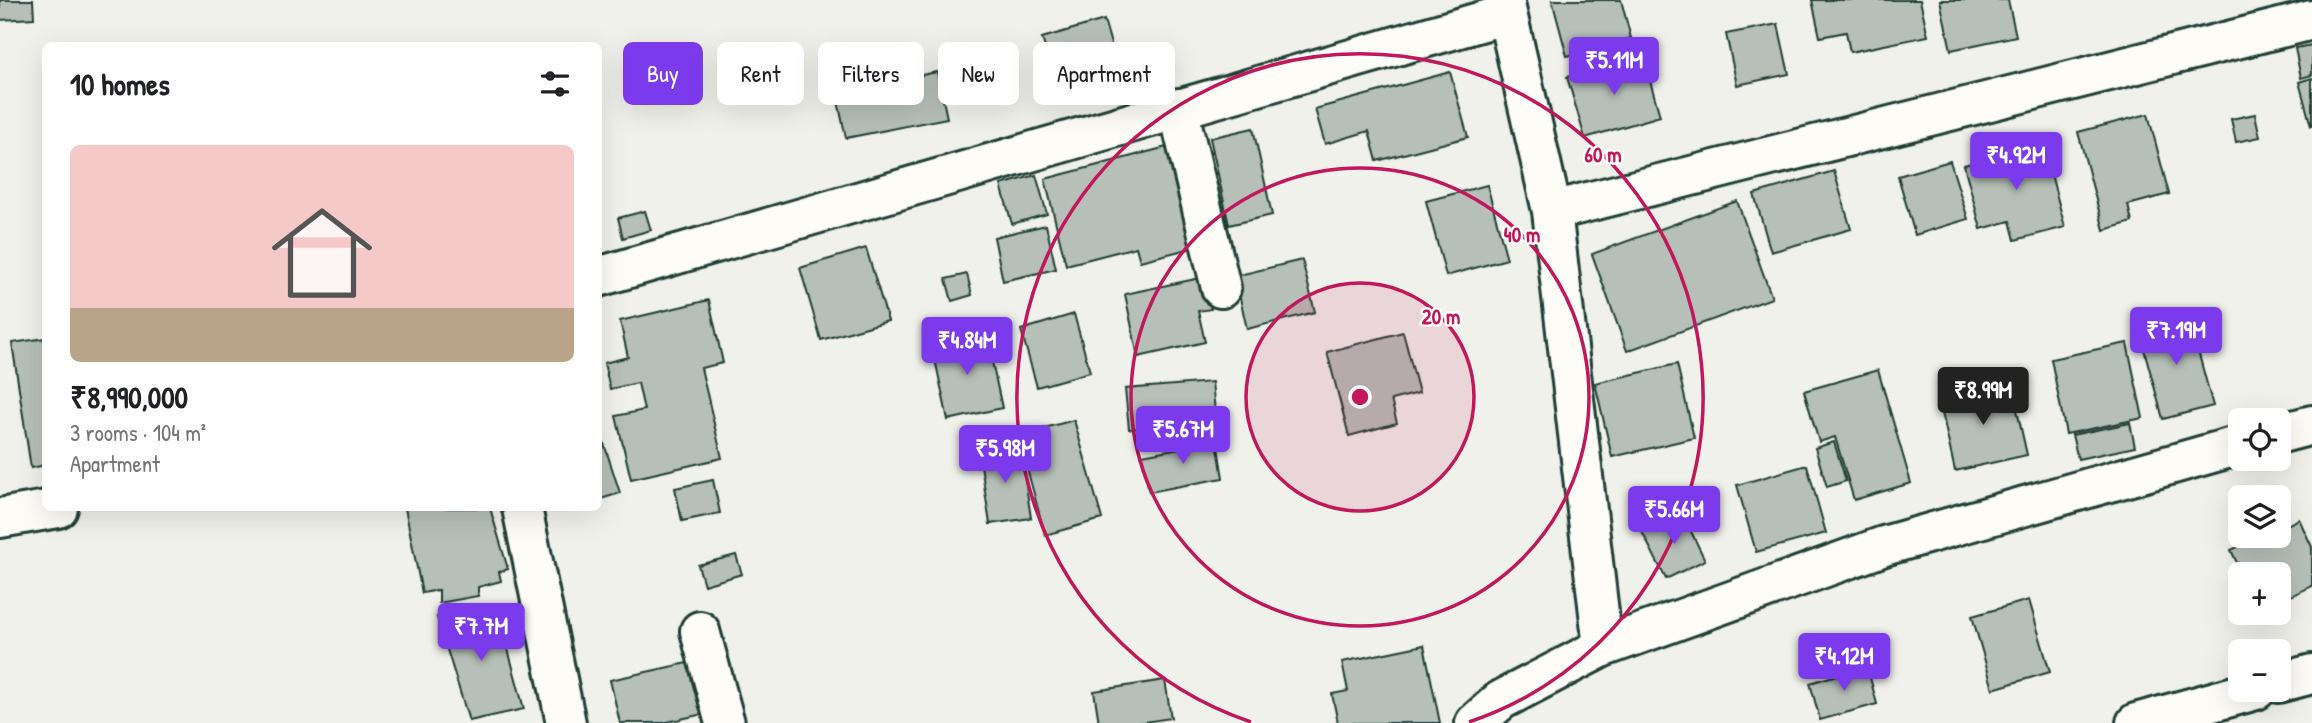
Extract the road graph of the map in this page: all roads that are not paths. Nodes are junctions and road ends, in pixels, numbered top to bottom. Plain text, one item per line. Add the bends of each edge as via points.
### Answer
1 (1506, 7) edge
2 (2312, 20) edge
3 (1178, 108) junction
4 (1552, 211) junction
5 (602, 276) edge
6 (1221, 288) dead end
7 (2312, 425) edge
8 (2291, 431) edge
9 (2228, 448) edge
10 (42, 511) edge
11 (523, 511) edge
12 (0, 518) edge
13 (700, 631) dead end
14 (1603, 647) junction
15 (2312, 674) edge
16 (2291, 680) edge
17 (2228, 698) edge
18 (565, 723) edge
19 (725, 723) edge
20 (1475, 723) edge
21 (2136, 723) edge

1 - 3 street
1 - 4 street
2 - 4 street
3 - 5 street
3 - 6 street
4 - 14 street
7 - 8 street
9 - 14 street via 1884,546
10 - 12 street
11 - 18 street
13 - 19 street
14 - 20 street via 1501,700
15 - 16 street
17 - 21 street

